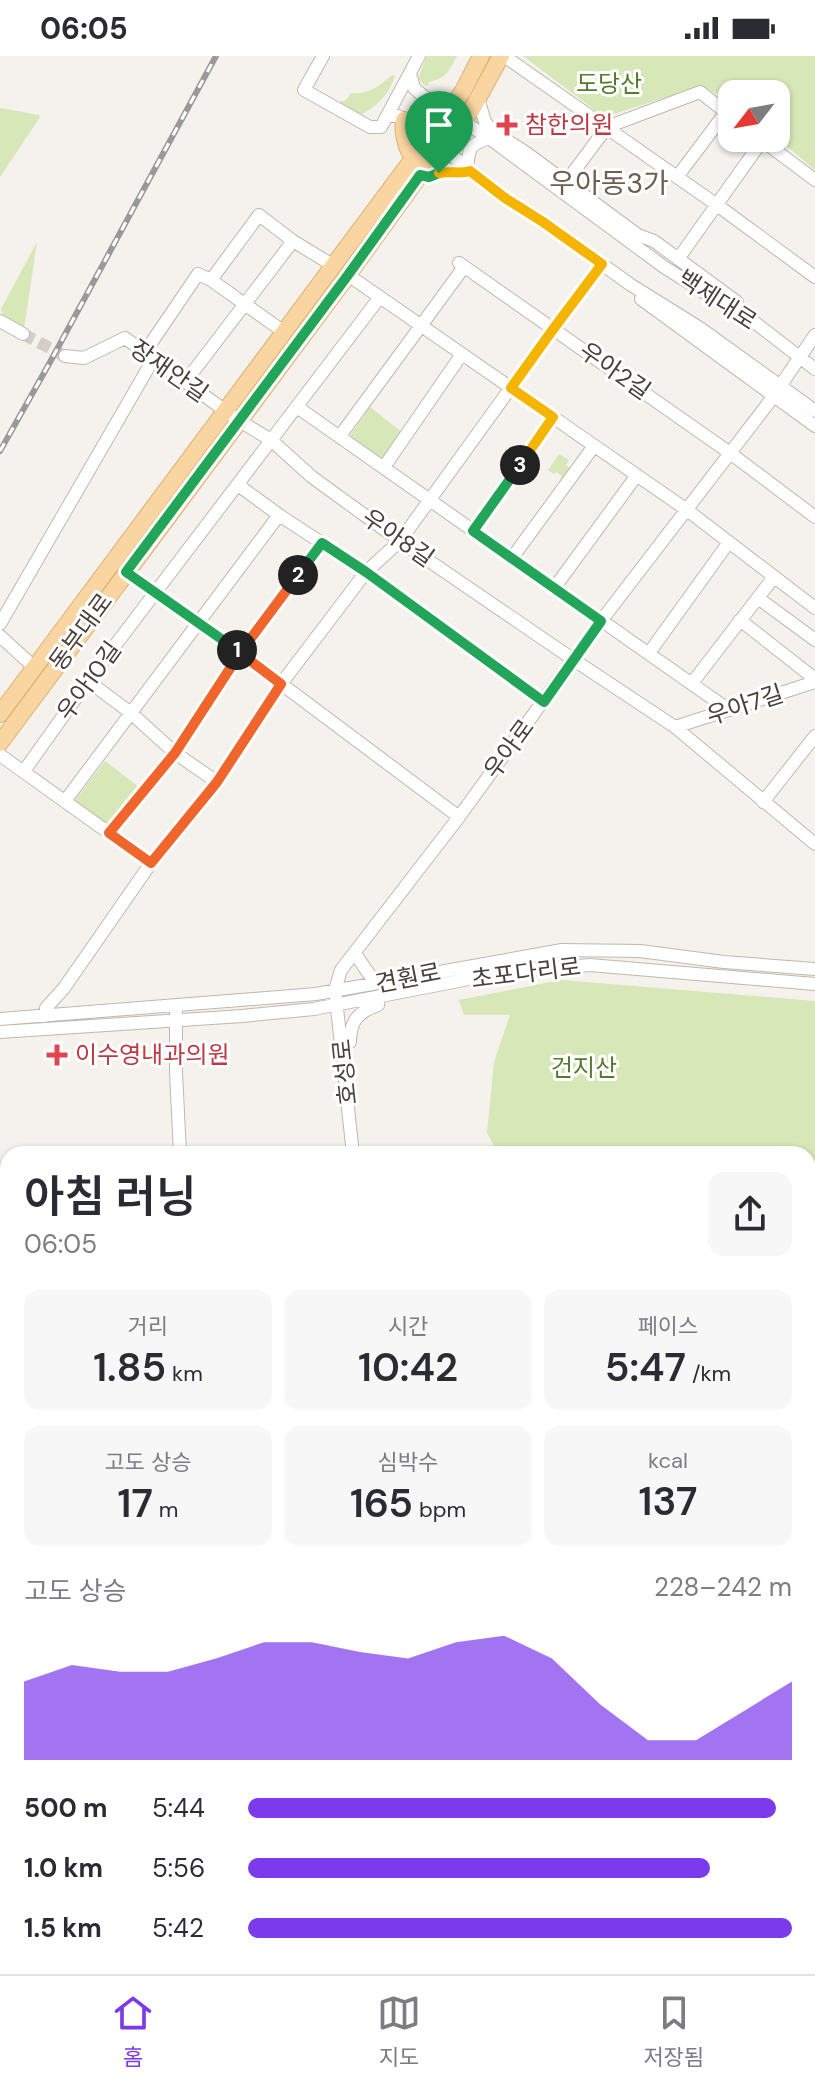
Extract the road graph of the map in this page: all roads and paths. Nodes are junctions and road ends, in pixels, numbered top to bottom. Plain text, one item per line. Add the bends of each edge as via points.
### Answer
1 (316, 56) edge
2 (323, 56) edge
3 (419, 56) edge
4 (481, 56) edge
5 (503, 56) edge
6 (410, 74) junction
7 (478, 98) junction
8 (718, 106) edge
9 (448, 112) junction
10 (387, 116) junction
11 (404, 120) junction
12 (463, 121) junction
13 (370, 127) junction
14 (607, 127) junction
15 (718, 127) edge
16 (489, 138) junction
17 (435, 142) junction
18 (525, 152) junction
19 (752, 152) edge
20 (778, 152) edge
21 (413, 158) junction
22 (533, 169) junction
23 (468, 170) junction
24 (550, 171) junction
25 (420, 175) junction
26 (677, 177) junction
27 (815, 180) edge
28 (566, 182) junction
29 (717, 205) junction
30 (613, 217) junction
31 (620, 233) junction
32 (638, 235) junction
33 (293, 241) junction
34 (678, 259) junction
35 (602, 264) junction
36 (341, 271) junction
37 (815, 277) edge
38 (211, 280) junction
39 (380, 297) junction
40 (244, 305) junction
41 (740, 311) junction
42 (0, 321) edge
43 (421, 326) junction
44 (554, 328) junction
45 (284, 332) junction
46 (23, 334) tunnel mouth
47 (815, 335) edge
48 (462, 354) junction
49 (150, 355) junction
50 (65, 356) tunnel mouth
51 (799, 357) junction
52 (815, 369) edge
53 (186, 381) junction
54 (511, 388) junction
55 (778, 390) junction
56 (297, 407) junction
57 (815, 411) edge
58 (232, 416) junction
59 (553, 417) junction
60 (815, 426) edge
61 (340, 436) junction
62 (271, 440) junction
63 (594, 446) junction
64 (730, 453) junction
65 (384, 467) junction
66 (637, 475) junction
67 (238, 485) junction
68 (430, 502) junction
69 (687, 510) junction
70 (279, 515) junction
71 (815, 517) edge
72 (473, 531) junction
73 (400, 541) junction
74 (729, 542) junction
75 (322, 543) junction
76 (512, 558) junction
77 (126, 572) junction
78 (366, 572) junction
79 (774, 577) junction
80 (555, 587) junction
81 (156, 591) junction
82 (758, 598) junction
83 (815, 608) edge
84 (740, 620) junction
85 (601, 621) junction
86 (198, 623) junction
87 (0, 624) edge
88 (0, 636) edge
89 (815, 640) edge
90 (240, 653) junction
91 (649, 653) junction
92 (574, 660) junction
93 (35, 668) junction
94 (815, 680) edge
95 (88, 681) junction
96 (692, 683) junction
97 (281, 684) junction
98 (544, 702) junction
99 (729, 710) junction
100 (131, 713) junction
101 (0, 714) edge
102 (675, 727) junction
103 (815, 736) edge
104 (0, 743) edge
105 (810, 752) edge
106 (175, 753) junction
107 (0, 755) edge
108 (24, 771) junction
109 (217, 782) junction
110 (65, 801) junction
111 (763, 802) junction
112 (459, 817) junction
113 (109, 833) junction
114 (815, 844) edge
115 (151, 863) junction
116 (354, 953) junction
117 (815, 969) edge
118 (372, 984) junction
119 (815, 984) edge
120 (64, 988) junction
121 (335, 990) junction
122 (379, 997) junction
123 (337, 1005) junction
124 (176, 1006) junction
125 (70, 1013) junction
126 (46, 1016) junction
127 (0, 1019) edge
128 (176, 1021) junction
129 (0, 1032) edge
130 (342, 1043) junction
131 (180, 1146) edge
132 (352, 1146) edge

1 - 13 street via 297,92 354,127
2 - 13 street via 304,90
3 - 6 street
4 - 9 main road, 동부대로
5 - 7 main road, 동부대로
5 - 14 street
6 - 9 street, 백제대로 via 414,88
6 - 10 street
7 - 12 main road, 동부대로
7 - 18 street via 485,122
8 - 14 street via 700,92
9 - 12 street, 백제대로
9 - 17 main road, 동부대로
10 - 11 street
10 - 13 street via 381,127
11 - 17 street, 백제대로
11 - 21 main road
12 - 16 street, 백제대로
12 - 17 main road, 동부대로
14 - 26 street
14 - 28 street
15 - 26 street
16 - 22 street, 백제대로
16 - 23 street via 473,145
17 - 21 main road, 동부대로
17 - 23 street, 백제대로
17 - 25 main road, 동부대로
18 - 22 street
18 - 24 street
19 - 29 street
20 - 27 street
21 - 36 main road, 동부대로
22 - 24 street
22 - 31 street, 백제대로
23 - 25 street
23 - 35 street, 백제대로
24 - 28 street
25 - 36 main road, 동부대로
26 - 29 street
28 - 30 street
29 - 34 street
29 - 37 street
30 - 31 street
30 - 32 street
31 - 32 street
31 - 41 street, 백제대로 via 664,267
32 - 34 street
33 - 36 street
33 - 38 street via 259,215
33 - 40 street
34 - 41 street via 737,302
35 - 44 street
35 - 55 street, 백제대로 via 641,299
36 - 39 street
36 - 45 main road, 동부대로
36 - 58 main road, 동부대로
38 - 40 street
38 - 49 street via 198,274
39 - 43 street
39 - 56 street, 우아10길
40 - 45 street
40 - 53 street
41 - 51 street, 백제대로
42 - 46 street
43 - 44 street, 우아2길 via 462,265
43 - 48 street
43 - 61 street
44 - 54 street
44 - 64 street, 우아2길
45 - 58 main road, 동부대로
47 - 51 street, 우아로
48 - 54 street
48 - 65 street
49 - 50 street, 장재안길 via 125,338 84,358
49 - 53 street, 장재안길
49 - 87 street
51 - 52 street, 백제대로
51 - 55 street, 우아로
53 - 58 street, 장재안길
54 - 59 street
54 - 68 street
55 - 57 street, 백제대로
55 - 60 street, 백제대로
55 - 64 street, 우아로
56 - 61 street
56 - 62 street, 우아10길
58 - 62 street, 우아8길
58 - 77 main road, 동부대로
58 - 93 main road, 동부대로
59 - 63 street
59 - 72 street
61 - 65 street
62 - 67 street, 우아10길
62 - 73 street, 우아8길
63 - 66 street
63 - 76 street
64 - 69 street, 우아로
64 - 71 street, 우아2길
65 - 68 street
66 - 69 street
66 - 80 street
67 - 70 street
67 - 81 street, 우아10길
68 - 72 street
68 - 73 street
69 - 74 street
69 - 85 street, 우아로
70 - 75 street
70 - 86 street
72 - 76 street
73 - 78 street
73 - 92 street, 우아8길
74 - 79 street
74 - 91 street
75 - 78 street
75 - 90 street
76 - 80 street
77 - 81 street
77 - 104 main road, 동부대로
78 - 97 street
78 - 98 street
79 - 82 street
79 - 83 street
80 - 85 street
81 - 86 street
81 - 95 street, 우아10길
82 - 84 street
82 - 89 street
84 - 94 street, 우아7길
84 - 96 street
85 - 91 street
85 - 92 street, 우아로
86 - 90 street
86 - 100 street
88 - 93 street
90 - 97 street
90 - 106 street
91 - 96 street
92 - 98 street, 우아로
92 - 102 street, 우아7길
93 - 101 main road, 동부대로
94 - 99 street, 우아7길
95 - 100 street
95 - 108 street, 우아10길
96 - 99 street
97 - 109 street
97 - 112 street
98 - 112 street, 우아로
99 - 102 street, 우아7길
100 - 106 street
100 - 110 street
102 - 111 street, 우아7길
103 - 105 street
105 - 111 street
106 - 109 street
106 - 113 street
107 - 108 street
108 - 110 street
109 - 115 street
110 - 113 street
111 - 114 street, 우아7길
112 - 116 street, 우아로
113 - 115 street
115 - 120 street
116 - 118 street
116 - 121 street, 우아로
117 - 118 street, 견훤로 via 640,951 562,950
118 - 121 street, 견훤로
119 - 122 street, 초포다리로 via 590,965 505,972
120 - 125 street
120 - 126 street via 46,1008
121 - 123 street, 호성로
121 - 124 street, 견훤로
122 - 123 street, 초포다리로
122 - 130 street via 378,1005 362,1012 350,1028 350,1042
123 - 128 street, 초포다리로
123 - 130 street, 호성로
124 - 125 street, 견훤로
124 - 128 street
125 - 126 street, 견훤로
126 - 127 street, 견훤로
128 - 129 street, 초포다리로
128 - 131 street
130 - 132 street, 호성로

